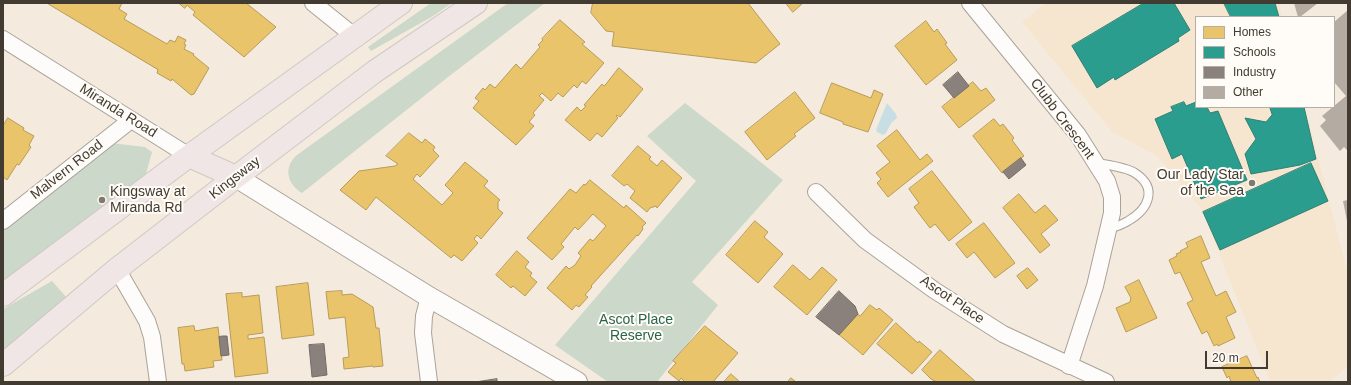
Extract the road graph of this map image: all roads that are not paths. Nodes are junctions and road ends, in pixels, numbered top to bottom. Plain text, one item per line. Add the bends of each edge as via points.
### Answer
1 (313, 3) edge
2 (401, 3) edge
3 (476, 3) edge
4 (970, 3) edge
5 (354, 36) junction
6 (3, 40) edge
7 (131, 120) junction
8 (189, 156) junction
9 (1096, 163) junction
10 (236, 176) junction
11 (816, 192) dead end
12 (3, 221) edge
13 (1108, 229) junction
14 (117, 269) junction
15 (3, 295) edge
16 (429, 297) junction
17 (3, 365) edge
18 (1069, 366) junction
19 (158, 382) edge
20 (428, 382) edge
21 (577, 382) edge
22 (1106, 382) edge

1 - 5 street
2 - 5 main road
3 - 10 main road, Kingsway via 374,72
4 - 9 street, Clubb Crescent via 1078,135
5 - 8 main road
6 - 7 street, Miranda Road
7 - 8 street, Miranda Road
7 - 12 street, Malvern Road
8 - 10 main road, Miranda Road
8 - 15 main road
9 - 13 street, Clubb Crescent via 1107,181 1112,197
9 - 13 lane via 1134,172 1145,182 1149,194 1140,213
10 - 14 main road, Kingsway
10 - 16 street
11 - 18 street, Ascot Place via 865,240 934,290 1003,334
13 - 18 street, Clubb Crescent via 1095,286
14 - 17 main road, Kingsway
14 - 19 street via 149,326
16 - 20 street via 423,333
16 - 21 street
18 - 22 street, Ascot Place

